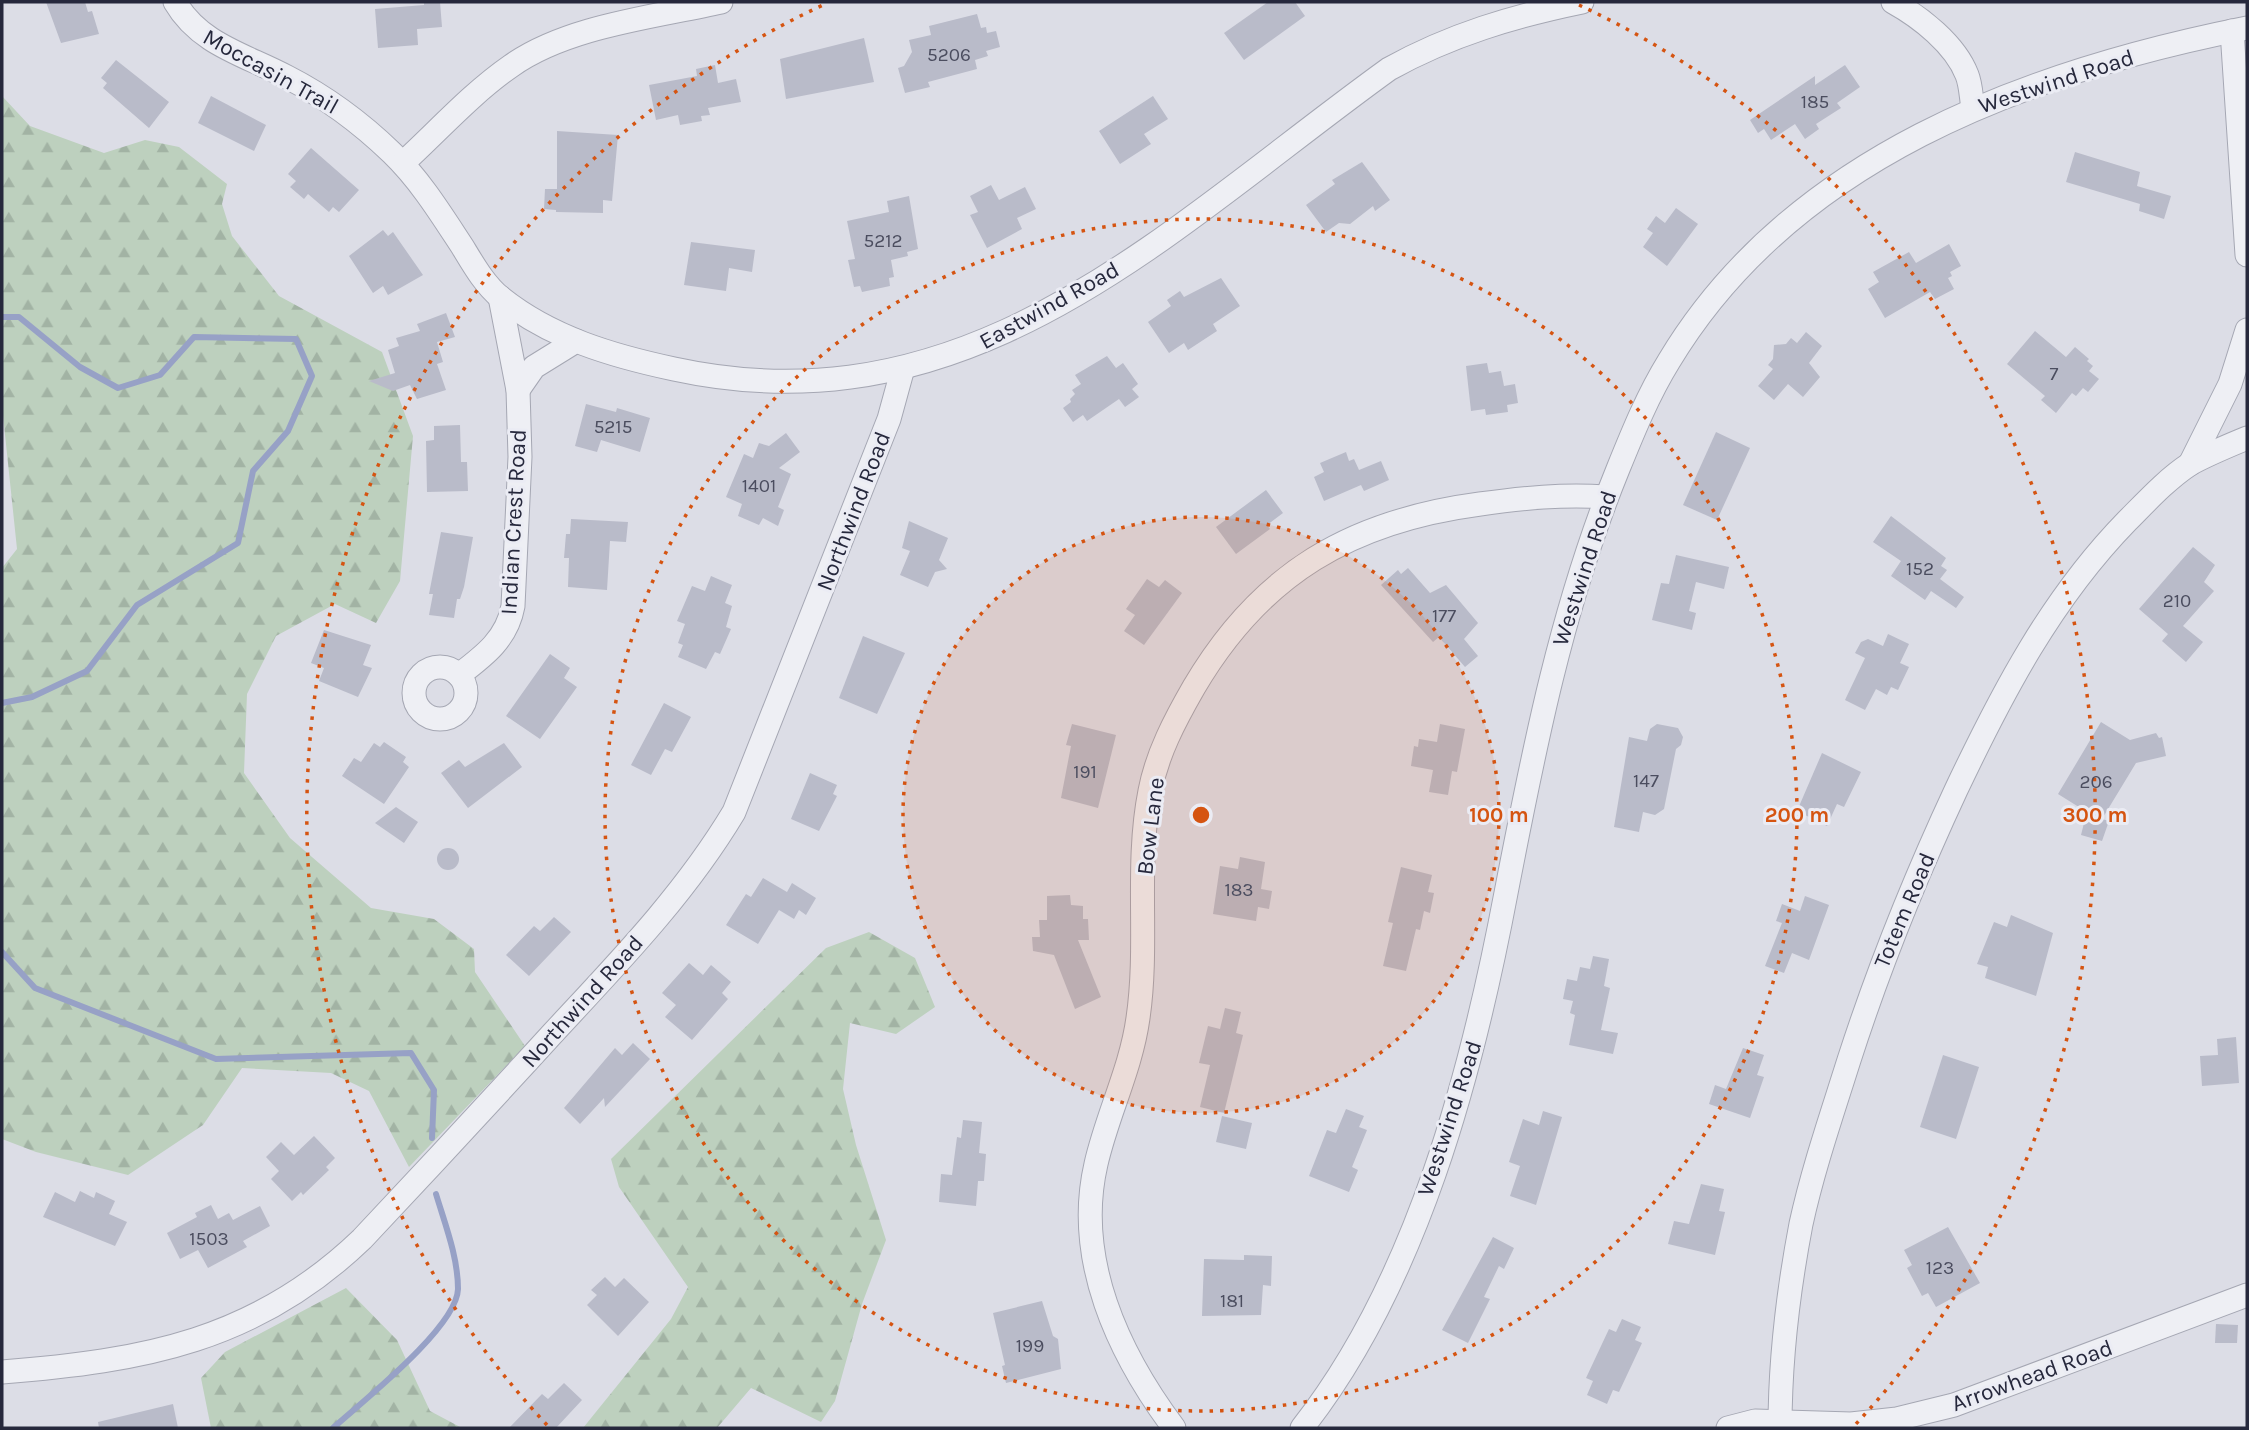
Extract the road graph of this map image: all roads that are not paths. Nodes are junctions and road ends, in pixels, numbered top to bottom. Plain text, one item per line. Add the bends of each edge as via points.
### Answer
1 (175, 2) edge
2 (721, 2) edge
3 (1582, 2) edge
4 (1893, 2) edge
5 (2240, 30) edge
6 (1973, 108) junction
7 (402, 163) junction
8 (2247, 255) edge
9 (500, 297) junction
10 (2247, 330) edge
11 (576, 341) junction
12 (903, 368) junction
13 (518, 390) junction
14 (2247, 438) edge
15 (2190, 464) junction
16 (1606, 497) junction
17 (459, 675) dead end
18 (2247, 1295) edge
19 (2, 1372) edge
20 (1780, 1425) edge
21 (1174, 1428) edge
22 (1302, 1428) edge
23 (1728, 1428) edge

1 - 7 street, Moccasin Trail via 201,34 326,99 366,128
2 - 7 street via 569,38 534,52 499,74
3 - 12 street, Eastwind Road via 1475,29 1425,49 1363,87 1185,222 1068,299 964,351
4 - 6 street via 1927,26 1960,63
5 - 6 street, Westwind Road via 2062,75
5 - 8 street
6 - 16 street, Westwind Road via 1912,137 1854,174 1781,229 1731,276 1668,362
7 - 9 street, Eastwind Road
9 - 11 street, Eastwind Road
9 - 13 street, Indian Crest Road
10 - 15 street, Totem Road via 2230,384
11 - 12 street, Eastwind Road via 627,359 706,376 764,382 824,380
11 - 13 street via 534,367
12 - 19 street, Northwind Road via 889,419 734,812 685,884 602,981 362,1239 297,1294 253,1319 194,1342 104,1362
13 - 17 street, Indian Crest Road via 520,482 511,617 497,643
14 - 15 street, Totem Road
15 - 20 street, Totem Road via 2109,539 2031,645 1995,708 1895,927 1823,1140 1802,1222 1782,1354
16 - 21 street, Bow Lane via 1566,495 1438,509 1338,544 1294,570 1237,625 1176,718 1150,792 1143,853 1143,989 1135,1040 1097,1161 1088,1216 1100,1289 1141,1378
16 - 22 street, Westwind Road via 1554,658 1491,976 1445,1141 1378,1306 1355,1350
18 - 20 street, Arrowhead Road via 1954,1405 1897,1419
20 - 23 street, Arrowhead Road via 1755,1421

